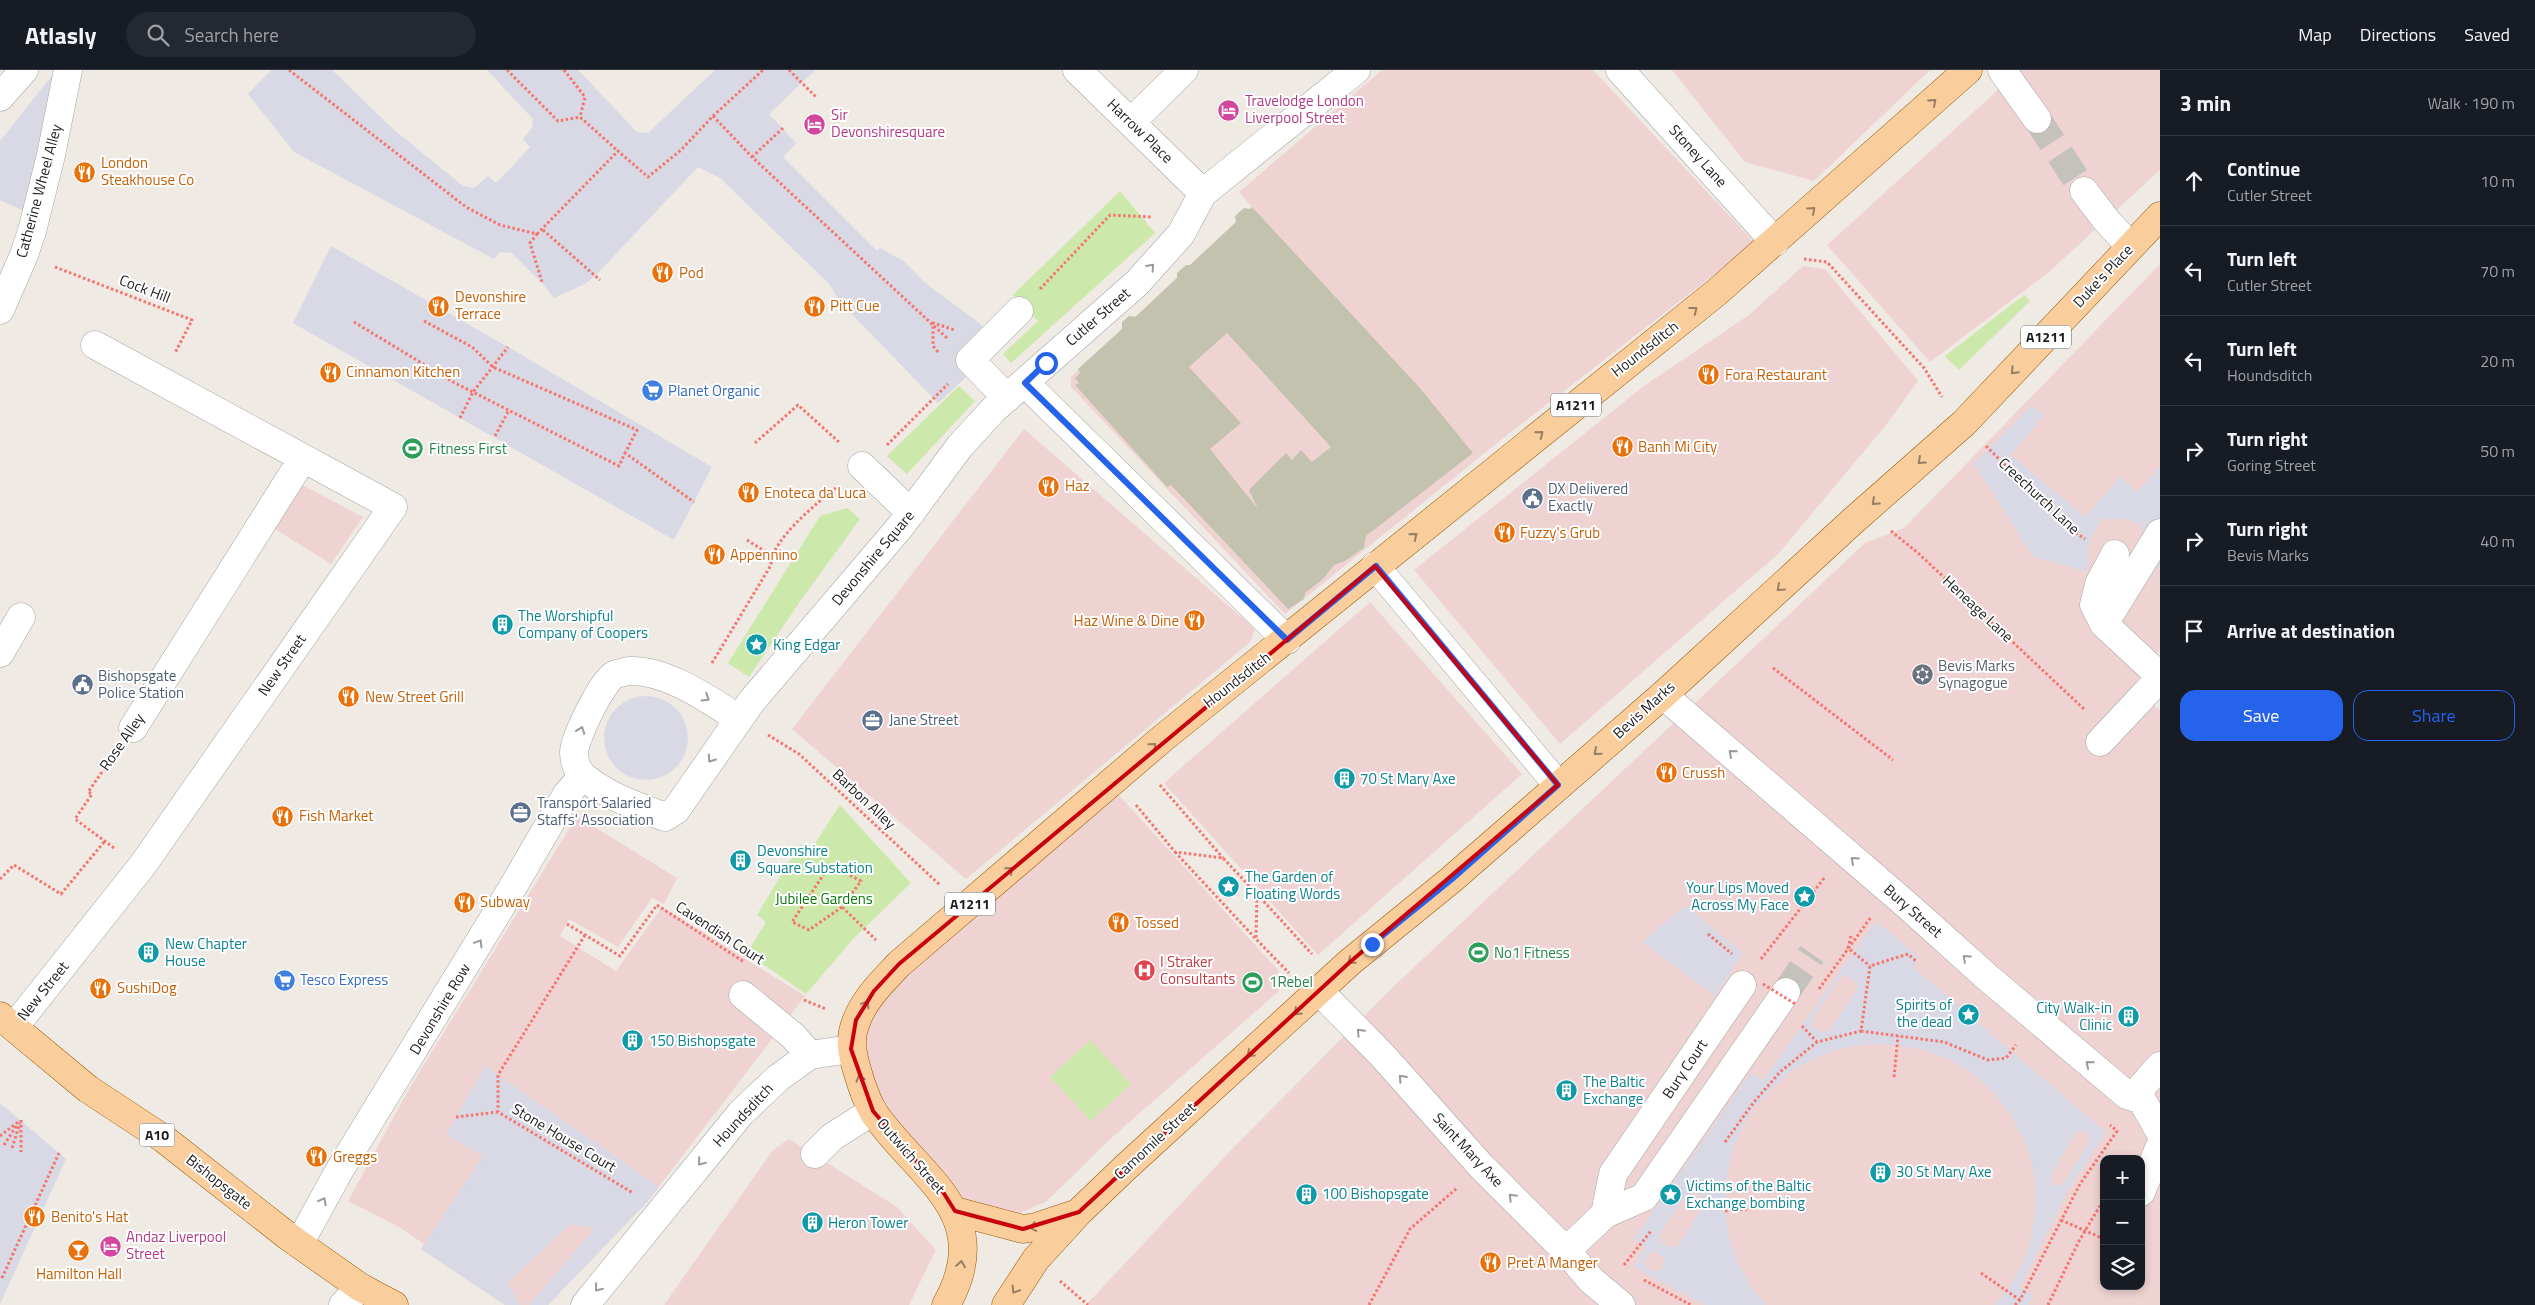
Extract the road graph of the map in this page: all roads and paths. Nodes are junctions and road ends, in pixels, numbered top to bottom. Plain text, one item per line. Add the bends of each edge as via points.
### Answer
1 (24, 70) edge
2 (68, 70) edge
3 (289, 70) edge
4 (507, 70) edge
5 (564, 70) edge
6 (763, 70) edge
7 (789, 70) edge
8 (1077, 70) edge
9 (1184, 70) edge
10 (1356, 70) edge
11 (1620, 70) edge
12 (1968, 70) edge
13 (2002, 70) edge
14 (0, 97) edge
15 (816, 97) dead end
16 (713, 116) junction
17 (580, 117) junction
18 (2037, 119) tunnel mouth
19 (1131, 122) junction
20 (783, 128) dead end
21 (618, 151) junction
22 (752, 158) junction
23 (2084, 191) tunnel mouth
24 (1203, 192) junction
25 (2160, 216) edge
26 (1158, 217) dead end
27 (543, 230) junction
28 (537, 234) junction
29 (1776, 242) junction
30 (2130, 246) junction
31 (24, 255) junction
32 (1800, 259) dead end
33 (600, 280) dead end
34 (542, 282) dead end
35 (0, 310) edge
36 (1018, 312) joint
37 (424, 321) dead end
38 (354, 322) dead end
39 (95, 345) dead end
40 (508, 347) dead end
41 (970, 360) junction
42 (493, 367) junction
43 (165, 384) junction
44 (1016, 390) junction
45 (474, 392) junction
46 (1943, 399) dead end
47 (925, 408) dead end
48 (509, 410) junction
49 (460, 418) dead end
50 (1964, 424) joint
51 (494, 436) dead end
52 (755, 443) dead end
53 (1989, 449) dead end
54 (625, 453) junction
55 (302, 458) junction
56 (862, 466) junction
57 (694, 502) dead end
58 (1864, 511) junction
59 (911, 513) junction
60 (2160, 533) edge
61 (747, 540) dead end
62 (2115, 554) joint
63 (771, 555) junction
64 (1376, 566) junction
65 (21, 617) dead end
66 (2104, 624) junction
67 (1287, 640) junction
68 (0, 653) edge
69 (1773, 668) dead end
70 (2160, 677) edge
71 (695, 691) junction
72 (1664, 694) junction
73 (739, 719) junction
74 (133, 728) joint
75 (2105, 738) joint
76 (1893, 760) dead end
77 (583, 776) junction
78 (1157, 782) dead end
79 (1558, 785) junction
80 (1133, 801) dead end
81 (1175, 852) junction
82 (1223, 858) junction
83 (0, 880) edge
84 (1822, 881) dead end
85 (1257, 894) junction
86 (842, 907) junction
87 (965, 909) junction
88 (567, 924) dead end
89 (585, 935) junction
90 (1850, 936) dead end
91 (1256, 939) junction
92 (1766, 953) dead end
93 (1314, 956) dead end
94 (746, 962) dead end
95 (899, 964) junction
96 (1870, 966) junction
97 (1922, 966) dead end
98 (1293, 976) dead end
99 (1319, 991) junction
100 (1772, 991) junction
101 (743, 995) dead end
102 (802, 999) dead end
103 (856, 1020) junction
104 (7, 1022) edge
105 (1809, 1031) dead end
106 (1861, 1031) junction
107 (1898, 1036) junction
108 (1817, 1042) junction
109 (851, 1049) junction
110 (810, 1054) junction
111 (2006, 1058) dead end
112 (2160, 1066) edge
113 (1894, 1077) dead end
114 (2138, 1093) junction
115 (872, 1110) junction
116 (498, 1112) junction
117 (456, 1117) dead end
118 (21, 1120) junction
119 (2117, 1131) dead end
120 (2160, 1132) edge
121 (0, 1136) edge
122 (4, 1145) dead end
123 (2160, 1146) edge
124 (1721, 1147) dead end
125 (12, 1148) dead end
126 (21, 1152) dead end
127 (59, 1153) dead end
128 (814, 1154) dead end
129 (1481, 1166) junction
130 (2145, 1182) edge
131 (2103, 1200) edge
132 (1758, 1208) dead end
133 (662, 1210) junction
134 (1725, 1210) dead end
135 (955, 1212) junction
136 (1079, 1212) junction
137 (1604, 1214) junction
138 (2061, 1220) junction
139 (1652, 1229) dead end
140 (2085, 1230) junction
141 (2100, 1237) edge
142 (299, 1244) junction
143 (1566, 1251) junction
144 (1630, 1272) dead end
145 (1982, 1273) dead end
146 (1639, 1277) dead end
147 (2, 1278) dead end
148 (352, 1296) edge
149 (949, 1299) edge
150 (2020, 1300) junction
151 (394, 1305) edge
152 (585, 1305) edge
153 (1006, 1305) edge
154 (1369, 1305) edge
155 (1621, 1305) edge
156 (1691, 1305) edge
157 (2015, 1305) edge
158 (2048, 1305) edge

1 - 14 street
2 - 31 street, Catherine Wheel Alley via 51,155
3 - 28 path via 466,207 500,225
4 - 17 path via 558,121
5 - 17 path via 585,97
6 - 16 path
7 - 15 path
8 - 19 street, Harrow Place
9 - 19 street
10 - 24 street
11 - 29 street, Stoney Lane
29 -> 12 main road, Houndsditch / A1211
13 - 18 street
16 - 21 path via 681,150 648,177
16 - 22 path
17 - 21 path
19 - 24 street, Harrow Place
20 - 22 path
21 - 27 path
22 - 41 path
23 - 30 street
44 -> 24 street, Cutler Street via 1137,283 1181,234
25 - 30 main road, Duke's Place / A1211
26 - 36 path via 1110,215
27 - 28 path
27 - 33 path
28 - 34 path via 530,242
64 -> 29 main road, Houndsditch / A1211
30 -> 50 main road, Duke's Place / A1211
31 - 35 street, Catherine Wheel Alley
31 - 43 path, Cock Hill via 192,320 168,366
32 - 46 path via 1828,262 1924,368
36 - 41 street
37 - 42 path via 472,347
38 - 45 path
39 - 43 street, New Street
40 - 42 path
41 - 44 street
42 - 45 path
42 - 54 path via 637,430
43 - 55 street, New Street
44 - 59 street, Devonshire Square via 960,446
44 - 67 street
45 - 48 path
45 - 49 path
47 - 56 path
48 - 51 path
48 - 54 path via 618,466
50 -> 58 main road, Bevis Marks / A1211
52 - 56 path via 798,405 827,429
53 - 62 path, Creechurch Lane via 2066,526
54 - 57 path
55 - 74 street, Rose Alley
55 - 104 street, New Street via 393,506 142,866
56 - 59 street
56 - 63 path via 804,514
58 -> 72 main road, Bevis Marks / A1211
58 - 75 path, Heneage Lane via 1918,553
59 - 73 street, Devonshire Square
60 - 66 street
61 - 63 path
62 - 66 street via 2099,584 2094,605
63 - 71 path via 771,565
64 - 67 main road, Houndsditch / A1211
64 - 79 street
65 - 68 street
66 - 70 street
87 -> 67 main road, Houndsditch / A1211 via 1163,738
69 - 76 path
70 - 75 street
71 -> 73 street
77 -> 71 street via 576,766 574,751 581,727 614,675 630,671 653,674
72 -> 79 main road, Bevis Marks / A1211
114 -> 72 street, Bury Street via 2133,1097 2127,1095 1987,978
73 -> 77 street, Devonshire Square via 676,810 664,817 623,800
73 - 87 path, Barbon Alley via 800,754
74 - 83 path, Rose Alley via 88,792 92,794 75,820 104,842 61,894 14,865
142 -> 77 street, Devonshire Row via 339,1171 568,794
78 - 82 path
79 -> 99 main road, Bevis Marks / A1211
80 - 81 path
81 - 82 path
81 - 91 path
82 - 85 path
84 - 92 path
85 - 91 path
85 - 93 path
86 - 86 path via 861,881 830,865 792,922 809,930
86 - 95 path
87 - 95 main road, Houndsditch / A1211
88 - 89 path, Cavendish Court
89 - 94 path, Cavendish Court via 620,956 657,905
89 - 116 path, Stone House Court via 498,1075
90 - 96 path via 1848,948
91 - 98 path
103 -> 95 main road, Houndsditch / A1211 via 874,991
96 - 97 path via 1908,954
96 - 106 path
129 -> 99 street, Saint Mary Axe via 1382,1055
99 -> 136 main road, Camomile Street / A1211
100 - 100 path, bridge
100 - 137 street, Bury Court via 1613,1174
100 - 137 street via 1644,1197
101 - 110 street
102 - 103 path
103 - 109 main road, Houndsditch / A1211
104 - 142 main road, Bishopsgate / A10 via 88,1089 164,1140
105 - 108 path
106 - 107 path
106 - 108 path
107 - 111 path via 1944,1042 1988,1060
107 - 113 path
108 - 124 path via 1780,1072
109 - 110 street, Houndsditch
115 -> 109 main road, Outwich Street / A1211
110 -> 133 street, Houndsditch via 771,1083 741,1113
112 - 114 street
114 - 120 street
115 - 128 street via 832,1137
115 - 135 main road, Outwich Street / A1211 via 886,1130 943,1192
116 - 117 path
116 - 133 path, Stone House Court
118 - 121 path
118 - 122 path
118 - 125 path
118 - 126 path
119 - 138 path via 2080,1184
123 - 130 street
127 - 147 path
143 -> 129 street, Saint Mary Axe
129 - 154 path via 1410,1230
131 - 140 path
132 - 134 path
133 -> 152 street, Houndsditch
136 -> 135 main road, A1211 via 1023,1229
149 -> 135 main road, Outwich Street / A1211 via 962,1253
136 -> 153 main road, Camomile Street / A1211 via 1036,1259
137 - 143 street
138 - 140 path
138 - 150 path
139 - 144 path via 1622,1267
140 - 141 path
140 - 158 path
142 - 148 main road, Bishopsgate / A10
143 - 155 street, Saint Mary Axe via 1592,1281
145 - 150 path
146 - 156 path
148 - 151 main road, Bishopsgate / A10
150 - 157 path

